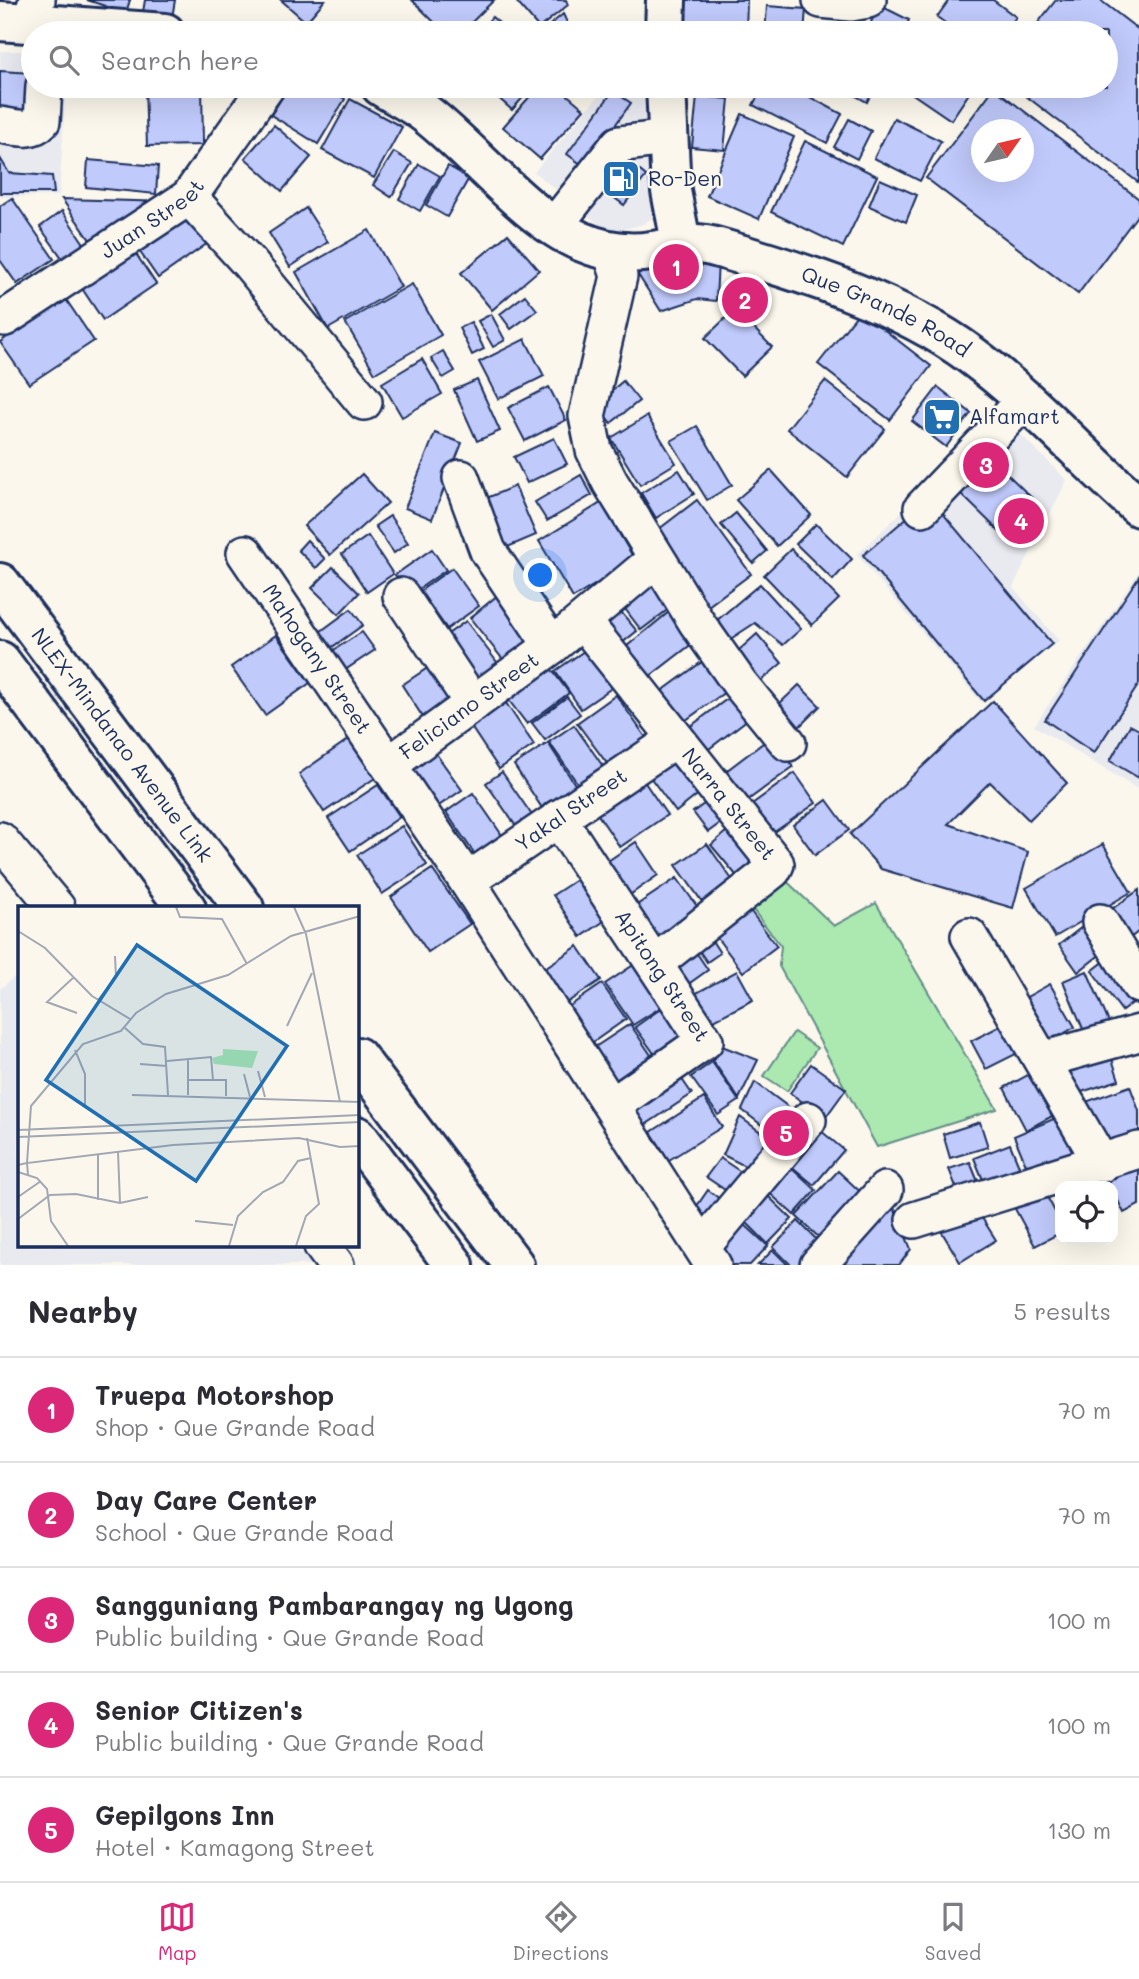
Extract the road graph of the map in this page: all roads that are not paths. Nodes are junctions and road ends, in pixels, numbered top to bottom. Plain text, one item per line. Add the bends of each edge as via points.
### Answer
1 (666, 0) edge
2 (821, 0) edge
3 (868, 0) edge
4 (665, 21) edge
5 (43, 98) edge
6 (259, 98) edge
7 (400, 98) edge
8 (666, 98) edge
9 (0, 125) edge
10 (667, 138) junction
11 (189, 197) junction
12 (555, 225) junction
13 (681, 242) junction
14 (611, 252) junction
15 (5, 318) dead end
16 (1026, 399) junction
17 (364, 402) dead end
18 (461, 478) dead end
19 (1139, 507) edge
20 (922, 508) dead end
21 (245, 553) dead end
22 (656, 559) junction
23 (0, 583) edge
24 (401, 596) dead end
25 (583, 621) junction
26 (552, 646) junction
27 (0, 661) edge
28 (474, 704) junction
29 (676, 739) junction
30 (788, 743) dead end
31 (390, 764) junction
32 (558, 818) junction
33 (0, 840) edge
34 (467, 881) junction
35 (55, 906) edge
36 (184, 906) edge
37 (242, 906) edge
38 (1100, 922) dead end
39 (969, 936) dead end
40 (655, 963) junction
41 (1139, 985) edge
42 (1139, 1033) edge
43 (359, 1060) edge
44 (1042, 1060) junction
45 (613, 1105) junction
46 (808, 1120) dead end
47 (359, 1139) edge
48 (1139, 1150) edge
49 (1102, 1164) junction
50 (885, 1190) dead end
51 (914, 1220) dead end
52 (323, 1248) edge
53 (708, 1256) edge
54 (336, 1265) edge
55 (454, 1265) edge
56 (514, 1265) edge
57 (818, 1265) edge

1 - 4 main road
2 - 3 street
5 - 9 street via 38,125 30,129
6 - 11 street, Juan Street
7 - 12 main road, Que Grande Road via 424,113
8 - 10 main road
10 - 12 street via 619,144
10 - 13 main road
11 - 15 street, Juan Street
11 - 17 street
12 - 14 main road, Que Grande Road via 578,240
13 - 14 main road, Que Grande Road via 652,251
13 - 16 main road, Que Grande Road via 742,254 899,312 969,353
14 - 22 street via 619,276 587,416 594,450
16 - 19 main road, Que Grande Road
16 - 20 street
18 - 26 street via 488,551
21 - 31 street, Mahogany Street
22 - 25 street, Feliciano Street
22 - 30 street via 740,684
23 - 37 main road, NLEX-Mindanao Avenue Link
24 - 28 street
25 - 26 street, Feliciano Street
25 - 29 street, Narra Street
26 - 28 street, Feliciano Street
27 - 36 main road
28 - 31 street, Feliciano Street
29 - 32 street, Yakal Street
29 - 40 street, Narra Street via 776,864
31 - 34 street, Feliciano Street
32 - 34 street, Yakal Street
32 - 40 street, Apitong Street
33 - 35 street
34 - 45 street, Feliciano Street
38 - 41 street
39 - 44 street
40 - 45 street, Apitong Street via 705,1041
42 - 44 street
43 - 56 main road
44 - 49 street
45 - 53 street, Feliciano Street
46 - 53 street
47 - 55 main road
48 - 49 street
49 - 51 street
50 - 57 street
52 - 54 street

